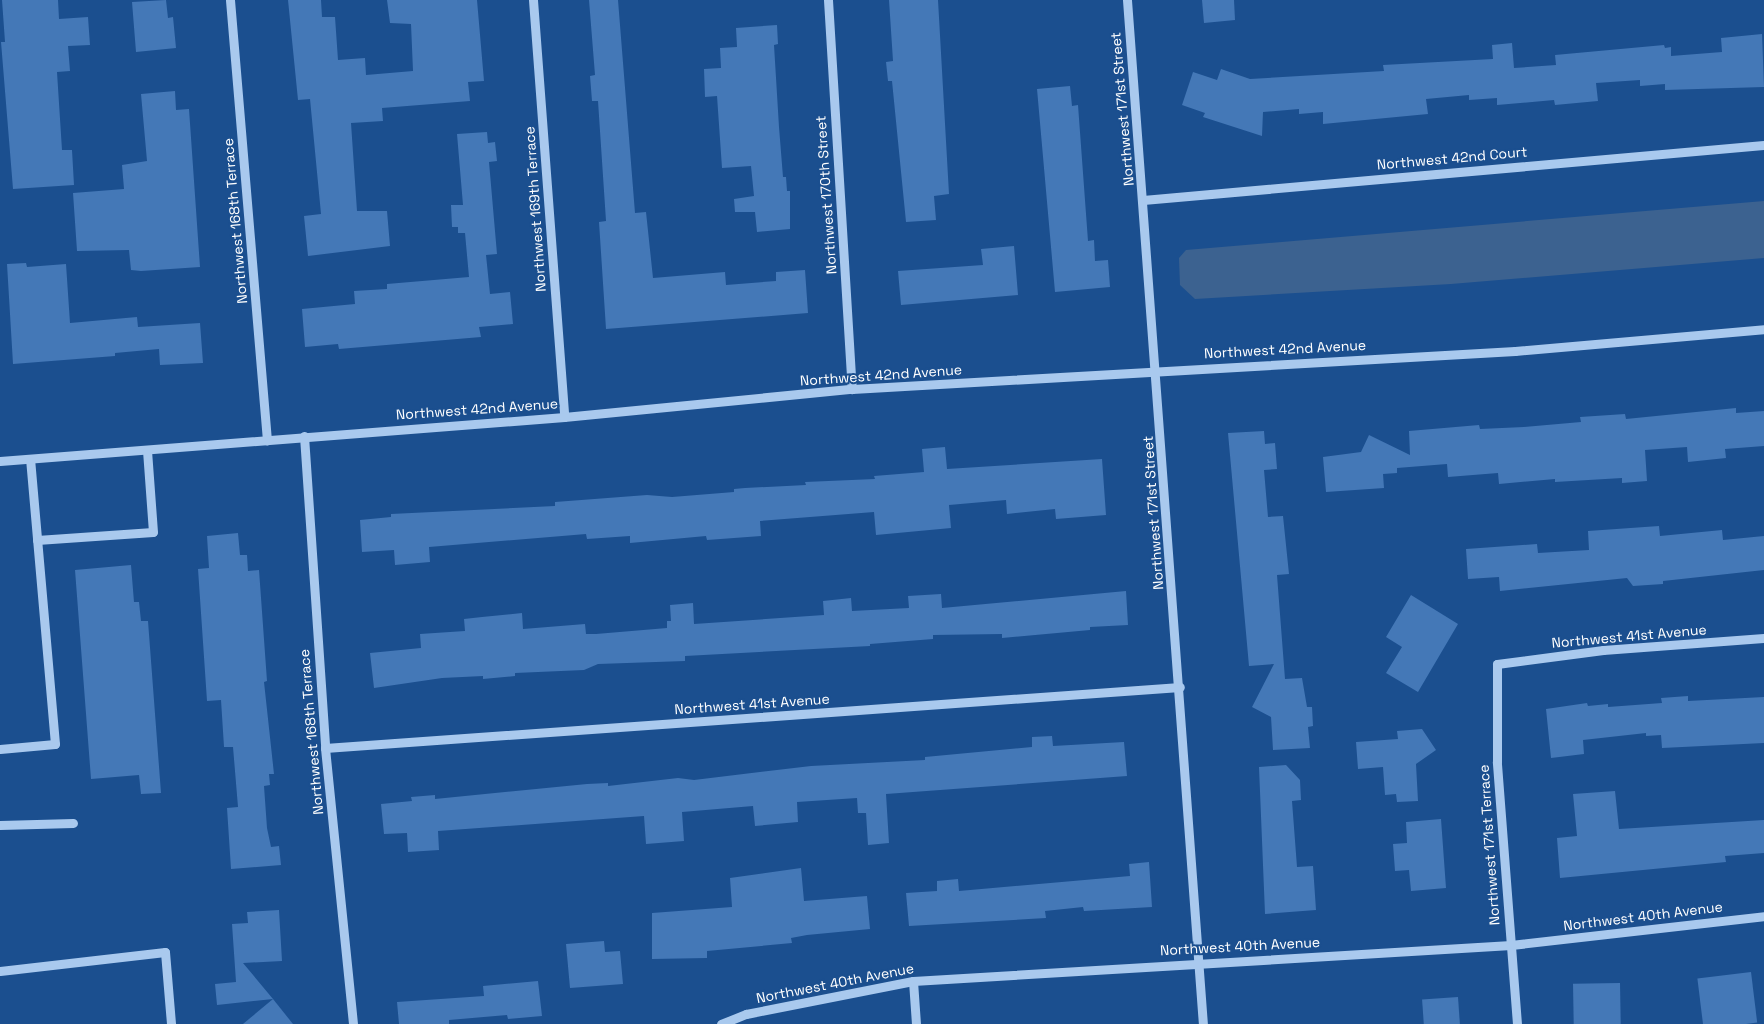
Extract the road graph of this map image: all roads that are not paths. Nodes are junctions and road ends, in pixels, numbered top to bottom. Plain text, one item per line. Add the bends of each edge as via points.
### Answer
1 (230, 0) edge
2 (533, 0) edge
3 (828, 0) edge
4 (1127, 0) edge
5 (1764, 145) edge
6 (1143, 200) junction
7 (1764, 329) edge
8 (1156, 370) junction
9 (852, 389) junction
10 (564, 417) junction
11 (304, 436) junction
12 (267, 440) junction
13 (147, 451) junction
14 (30, 459) junction
15 (0, 461) edge
16 (37, 540) junction
17 (1764, 638) edge
18 (1497, 664) joint
19 (1180, 688) junction
20 (325, 748) junction
21 (0, 749) edge
22 (73, 823) dead end
23 (0, 824) edge
24 (1764, 916) edge
25 (1511, 945) junction
26 (1198, 962) junction
27 (0, 971) edge
28 (913, 981) junction
29 (171, 1024) edge
30 (353, 1024) edge
31 (721, 1024) edge
32 (916, 1024) edge
33 (1203, 1024) edge
34 (1517, 1024) edge

1 - 12 street, Northwest 168th Terrace
2 - 10 street, Northwest 169th Terrace
3 - 9 street, Northwest 170th Street
4 - 6 street, Northwest 171st Street
5 - 6 street, Northwest 42nd Court
6 - 8 street, Northwest 171st Street
7 - 8 street, Northwest 42nd Avenue via 1515,351
8 - 9 street, Northwest 42nd Avenue
8 - 19 street, Northwest 171st Street
9 - 10 street, Northwest 42nd Avenue
10 - 11 street, Northwest 42nd Avenue
11 - 12 street, Northwest 42nd Avenue
11 - 20 street, Northwest 168th Terrace
12 - 13 street, Northwest 42nd Avenue
13 - 14 street, Northwest 42nd Avenue
13 - 16 street via 153,532
14 - 15 street, Northwest 42nd Avenue
14 - 16 street
16 - 21 street via 55,744
17 - 18 street, Northwest 41st Avenue via 1603,650
18 - 25 street, Northwest 171st Terrace via 1496,762
19 - 20 street, Northwest 41st Avenue
19 - 26 street, Northwest 171st Street
20 - 30 street, Northwest 168th Terrace
22 - 23 street
24 - 25 street, Northwest 40th Avenue
25 - 26 street, Northwest 40th Avenue
25 - 34 street, Northwest 171st Terrace
26 - 28 street, Northwest 40th Avenue
26 - 33 street, Northwest 171st Street
27 - 29 street via 165,952
28 - 31 street, Northwest 40th Avenue via 746,1014
28 - 32 street

